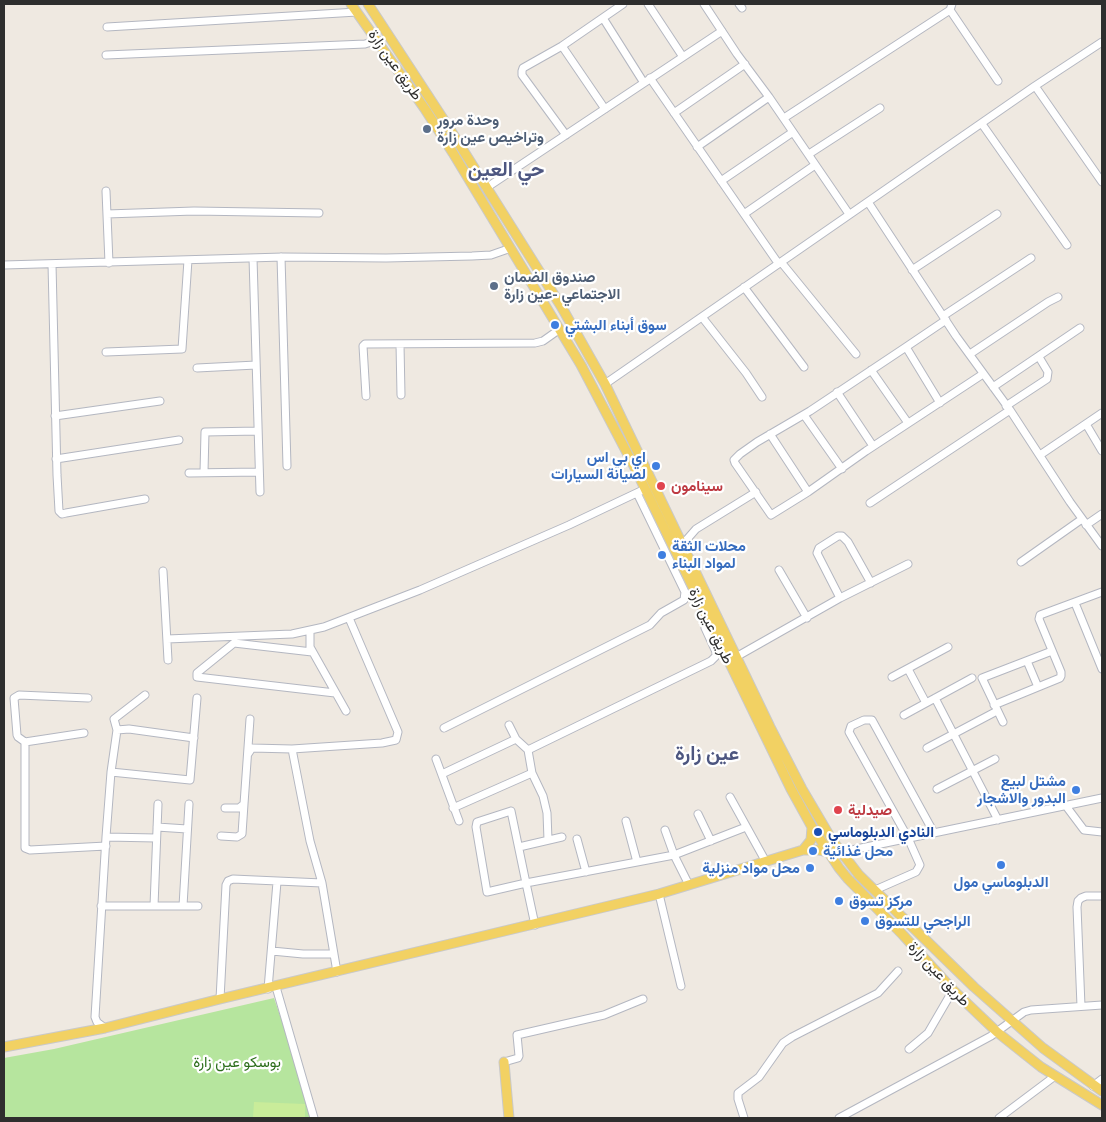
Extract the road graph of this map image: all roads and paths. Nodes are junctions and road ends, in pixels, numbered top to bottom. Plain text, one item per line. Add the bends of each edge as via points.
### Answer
1 (351, 4) edge
2 (368, 4) edge
3 (624, 4) edge
4 (648, 4) edge
5 (704, 4) edge
6 (951, 7) edge
7 (357, 12) junction
8 (603, 18) junction
9 (107, 27) dead end
10 (722, 31) junction
11 (378, 40) junction
12 (1102, 42) edge
13 (562, 46) junction
14 (106, 55) dead end
15 (684, 57) junction
16 (745, 64) junction
17 (647, 81) junction
18 (998, 81) dead end
19 (1035, 86) junction
20 (769, 97) junction
21 (880, 108) dead end
22 (605, 109) junction
23 (674, 113) junction
24 (784, 118) junction
25 (982, 124) junction
26 (793, 132) junction
27 (566, 135) junction
28 (697, 147) junction
29 (809, 154) junction
30 (815, 165) junction
31 (721, 181) junction
32 (1102, 182) edge
33 (486, 188) junction
34 (106, 191) dead end
35 (868, 202) junction
36 (319, 213) dead end
37 (107, 214) junction
38 (744, 214) junction
39 (849, 214) junction
40 (997, 214) dead end
41 (1067, 245) dead end
42 (511, 248) junction
43 (281, 257) junction
44 (252, 258) junction
45 (1031, 258) dead end
46 (188, 260) junction
47 (779, 262) junction
48 (109, 263) junction
49 (52, 264) junction
50 (4, 265) edge
51 (912, 270) junction
52 (744, 287) junction
53 (1058, 297) dead end
54 (702, 317) junction
55 (945, 318) junction
56 (1080, 328) dead end
57 (560, 329) junction
58 (400, 344) junction
59 (906, 347) junction
60 (106, 352) dead end
61 (856, 354) dead end
62 (970, 354) junction
63 (1039, 356) junction
64 (256, 365) junction
65 (197, 368) dead end
66 (804, 368) dead end
67 (870, 370) junction
68 (983, 374) junction
69 (605, 384) junction
70 (993, 387) junction
71 (837, 392) junction
72 (401, 395) dead end
73 (366, 396) dead end
74 (762, 397) dead end
75 (160, 401) dead end
76 (940, 403) junction
77 (1008, 408) junction
78 (1102, 413) edge
79 (804, 414) junction
80 (55, 416) junction
81 (908, 423) junction
82 (1086, 424) junction
83 (258, 431) junction
84 (770, 434) junction
85 (179, 440) dead end
86 (873, 446) junction
87 (1102, 451) edge
88 (1040, 455) junction
89 (56, 459) junction
90 (287, 466) dead end
91 (842, 469) junction
92 (189, 472) dead end
93 (204, 472) junction
94 (259, 472) junction
95 (641, 491) junction
96 (260, 492) dead end
97 (756, 492) junction
98 (808, 492) junction
99 (145, 498) dead end
100 (870, 503) dead end
101 (1102, 514) edge
102 (1084, 522) junction
103 (696, 530) junction
104 (677, 534) junction
105 (682, 545) junction
106 (1102, 546) edge
107 (1021, 562) dead end
108 (908, 564) dead end
109 (779, 570) dead end
110 (163, 571) dead end
111 (870, 583) junction
112 (1102, 592) edge
113 (840, 598) junction
114 (1075, 603) junction
115 (349, 618) junction
116 (806, 618) junction
117 (705, 628) dead end
118 (310, 631) junction
119 (167, 639) junction
120 (948, 647) dead end
121 (1052, 651) junction
122 (312, 652) junction
123 (736, 657) junction
124 (168, 660) dead end
125 (1027, 661) junction
126 (908, 669) junction
127 (1102, 669) edge
128 (892, 677) dead end
129 (972, 678) dead end
130 (1038, 687) junction
131 (335, 693) junction
132 (145, 695) dead end
133 (88, 698) dead end
134 (197, 698) dead end
135 (935, 698) junction
136 (926, 703) junction
137 (996, 708) junction
138 (346, 712) dead end
139 (904, 715) dead end
140 (250, 719) dead end
141 (1003, 722) dead end
142 (509, 725) dead end
143 (444, 728) dead end
144 (117, 730) junction
145 (84, 734) dead end
146 (953, 734) junction
147 (194, 738) junction
148 (516, 739) junction
149 (25, 742) junction
150 (292, 748) junction
151 (927, 748) dead end
152 (528, 750) junction
153 (248, 754) junction
154 (436, 759) dead end
155 (995, 759) dead end
156 (972, 771) junction
157 (111, 772) junction
158 (532, 773) junction
159 (442, 774) junction
160 (937, 789) dead end
161 (730, 797) dead end
162 (1102, 798) edge
163 (158, 804) dead end
164 (189, 804) dead end
165 (244, 804) junction
166 (1066, 806) junction
167 (225, 808) dead end
168 (453, 808) junction
169 (698, 814) dead end
170 (459, 820) dead end
171 (998, 820) junction
172 (626, 821) dead end
173 (157, 827) junction
174 (746, 827) junction
175 (812, 827) junction
176 (187, 829) junction
177 (665, 830) dead end
178 (1102, 832) edge
179 (934, 833) junction
180 (221, 836) dead end
181 (562, 836) dead end
182 (106, 837) junction
183 (156, 838) junction
184 (908, 838) junction
185 (577, 839) dead end
186 (548, 840) junction
187 (711, 841) junction
188 (106, 846) junction
189 (519, 847) junction
190 (803, 850) junction
191 (829, 852) junction
192 (842, 852) junction
193 (674, 855) junction
194 (637, 862) junction
195 (766, 862) junction
196 (586, 872) junction
197 (277, 882) junction
198 (322, 883) junction
199 (526, 883) junction
200 (689, 886) junction
201 (875, 890) junction
202 (659, 894) junction
203 (1102, 896) edge
204 (101, 906) junction
205 (154, 906) junction
206 (183, 906) junction
207 (198, 906) dead end
208 (535, 925) junction
209 (272, 951) junction
210 (334, 954) junction
211 (898, 971) dead end
212 (337, 972) junction
213 (681, 986) dead end
214 (974, 987) junction
215 (272, 988) junction
216 (953, 990) junction
217 (220, 999) junction
218 (643, 999) dead end
219 (963, 999) junction
220 (1102, 1005) edge
221 (1081, 1006) junction
222 (1012, 1022) junction
223 (105, 1028) junction
224 (997, 1032) junction
225 (4, 1047) edge
226 (909, 1049) dead end
227 (504, 1062) joint
228 (1055, 1076) junction
229 (1102, 1079) edge
230 (1093, 1086) junction
231 (1102, 1091) edge
232 (1102, 1105) edge
233 (314, 1118) edge
234 (509, 1118) edge
235 (744, 1118) edge
236 (839, 1118) edge
237 (999, 1118) edge

1 - 7 main road, طريق عين زارة
2 - 33 main road, طريق عين زارة
3 - 8 street
4 - 15 street
5 - 10 street
6 - 18 street
6 - 24 street
7 - 9 street
7 - 11 main road, طريق عين زارة
8 - 13 street
8 - 17 street
10 - 15 street
10 - 16 street
11 - 14 street via 365,44
11 - 42 main road, طريق عين زارة via 430,116
12 - 19 street
13 - 22 street
13 - 27 street via 523,68 522,73
15 - 17 street
16 - 20 street
16 - 23 street
17 - 22 street
17 - 23 street
19 - 25 street
19 - 32 street
20 - 24 street
20 - 28 street
21 - 29 street
22 - 27 street
23 - 28 street
24 - 26 street
25 - 35 street
25 - 41 street
26 - 29 street
26 - 31 street
27 - 33 street
28 - 31 street
29 - 30 street
30 - 38 street
30 - 39 street
31 - 38 street
33 - 69 main road, طريق عين زارة via 561,306
34 - 37 street
35 - 39 street
35 - 51 street
36 - 37 street via 194,211
37 - 48 street
38 - 47 street
39 - 47 street
40 - 51 street
42 - 43 street via 491,255 472,256
42 - 57 main road, طريق عين زارة
43 - 44 street
43 - 90 street
44 - 46 street
44 - 64 street
45 - 55 street
46 - 48 street
46 - 60 street via 182,349
47 - 52 street
47 - 61 street
48 - 49 street
49 - 50 street
49 - 80 street
51 - 55 street
52 - 54 street
52 - 66 street
53 - 62 street
54 - 69 street
54 - 74 street
55 - 59 street
55 - 62 street
56 - 63 street
57 - 58 street via 535,343
57 - 95 main road, طريق عين زارة via 618,434
58 - 72 street
58 - 73 street via 363,346
59 - 67 street
59 - 76 street
62 - 68 street
63 - 70 street
63 - 77 street via 1048,372 1047,380
64 - 65 street
64 - 83 street
67 - 71 street
67 - 81 street
68 - 70 street
68 - 76 street
69 - 104 main road, طريق عين زارة
70 - 77 street
71 - 79 street
71 - 86 street
75 - 80 street
76 - 81 street
77 - 88 street
77 - 100 street
78 - 82 street
79 - 84 street
79 - 91 street
80 - 89 street
81 - 86 street
82 - 87 street
82 - 88 street
83 - 93 street via 205,432
83 - 94 street
84 - 97 street via 734,460
84 - 98 street
85 - 89 street
86 - 91 street
88 - 102 street
89 - 99 street via 60,513
91 - 98 street
92 - 93 street
93 - 94 street
94 - 96 street
95 - 115 street via 569,526
95 - 143 street via 685,592 684,600 661,613 650,625
95 - 175 main road, طريق عين زارة
97 - 98 street via 771,515
97 - 103 street
101 - 102 street
102 - 106 street
102 - 107 street
103 - 104 street
103 - 105 street
104 - 105 main road, طريق عين زارة
105 - 123 main road, طريق عين زارة
108 - 111 street
109 - 116 street
110 - 119 street
111 - 113 street
111 - 113 street via 848,542 838,536 819,548 817,553
112 - 114 street
113 - 116 street
114 - 121 street via 1040,616
114 - 127 street
115 - 118 street
115 - 150 street via 398,732 396,740 382,744
116 - 123 street
117 - 152 street via 716,652 711,662
118 - 119 street
118 - 122 street
119 - 124 street
120 - 126 street
121 - 125 street
121 - 130 street via 1062,676
122 - 131 street
122 - 131 street via 234,644 197,673 197,677
123 - 192 main road, طريق عين زارة via 802,789
125 - 130 street
125 - 137 street via 982,678
126 - 128 street
126 - 136 street
129 - 135 street
130 - 137 street
131 - 138 street
132 - 144 street via 114,720
133 - 149 street via 16,695 17,735
134 - 147 street
135 - 136 street
135 - 146 street
136 - 139 street
137 - 141 street
137 - 146 street
140 - 153 street
142 - 148 street
144 - 147 street
144 - 157 street
145 - 149 street
146 - 151 street
146 - 156 street
147 - 157 street via 190,780
148 - 152 street
148 - 159 street
149 - 188 street via 25,848
150 - 153 street via 252,748
150 - 198 street via 310,841
152 - 158 street
153 - 165 street
154 - 159 street
155 - 156 street
156 - 160 street
156 - 171 street
157 - 182 street
158 - 168 street
158 - 186 street via 545,801
159 - 168 street
161 - 174 street
162 - 166 street
163 - 173 street
164 - 176 street
165 - 167 street via 238,808
165 - 180 street via 242,834
166 - 171 street
166 - 178 street via 1084,830
168 - 170 street
169 - 187 street
171 - 179 street
172 - 194 street
173 - 176 street
173 - 183 street
174 - 187 street
174 - 195 street
175 - 190 main road via 811,840
175 - 191 main road, طريق عين زارة
176 - 206 street
177 - 193 street
179 - 184 street
179 - 184 street via 872,720 864,720 851,726 849,732
181 - 186 street
182 - 183 street
182 - 188 street
183 - 205 street
184 - 192 street
184 - 201 street via 919,863 918,871
185 - 196 street
186 - 189 street
187 - 193 street
188 - 204 street
189 - 199 street
189 - 199 street via 511,811 477,822 487,892
190 - 191 main road
190 - 195 main road
191 - 216 main road, طريق عين زارة via 848,880 904,935
192 - 201 main road, طريق عين زارة
193 - 194 street
193 - 200 street
194 - 196 street
195 - 200 main road
196 - 199 street
197 - 198 street
197 - 209 street
197 - 217 street via 233,879 226,885
198 - 210 street
199 - 208 street
200 - 202 main road
201 - 214 main road, طريق عين زارة
202 - 208 main road
202 - 213 street
203 - 221 street via 1086,896 1078,901 1077,906
204 - 205 street
204 - 223 street via 96,1017
205 - 206 street
206 - 207 street
208 - 212 main road
209 - 210 street
209 - 215 street
210 - 212 street
211 - 235 street via 873,997 787,1040 759,1077 738,1093
212 - 215 main road
214 - 219 main road via 972,997
214 - 222 main road, طريق عين زارة
215 - 217 main road
215 - 233 street
216 - 219 main road, طريق عين زارة
216 - 226 street via 928,1032
217 - 223 main road
218 - 227 street via 604,1015 518,1035 518,1058
219 - 224 main road, طريق عين زارة
220 - 221 street
221 - 222 street via 1031,1010
222 - 224 street
222 - 230 main road, طريق عين زارة
223 - 225 main road
224 - 228 main road, طريق عين زارة
224 - 236 street
227 - 234 main road
228 - 232 main road, طريق عين زارة
228 - 237 street
229 - 230 street
230 - 231 main road, طريق عين زارة

